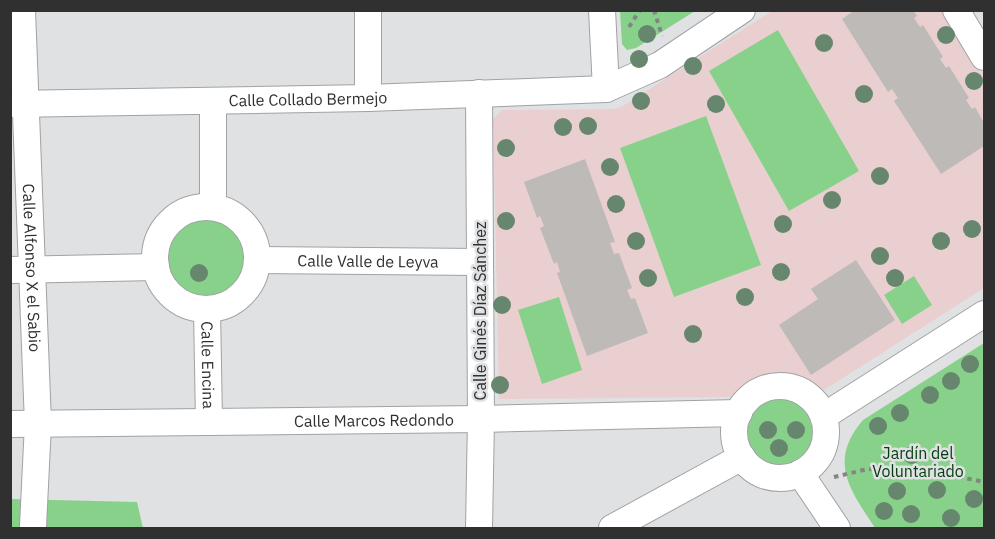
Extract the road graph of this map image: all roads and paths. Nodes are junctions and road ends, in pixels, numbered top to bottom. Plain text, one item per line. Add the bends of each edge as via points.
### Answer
1 (22, 10) edge
2 (368, 10) edge
3 (602, 10) edge
4 (742, 10) edge
5 (956, 10) edge
6 (984, 57) edge
7 (606, 88) junction
8 (479, 93) junction
9 (368, 98) junction
10 (213, 102) junction
11 (17, 104) edge
12 (213, 207) junction
13 (257, 260) junction
14 (479, 262) junction
15 (156, 267) junction
16 (21, 270) edge
17 (207, 309) junction
18 (984, 314) edge
19 (738, 412) junction
20 (824, 416) junction
21 (481, 419) junction
22 (209, 422) junction
23 (10, 424) edge
24 (38, 424) junction
25 (742, 457) junction
26 (803, 478) junction
27 (984, 482) edge
28 (33, 526) dead end
29 (479, 528) edge
30 (612, 528) edge
31 (837, 528) edge

1 - 11 street, Calle Alfonso X el Sabio
2 - 9 street
3 - 7 street
4 - 7 street via 660,65
5 - 6 street
7 - 8 street, Calle Collado Bermejo
8 - 9 street, Calle Collado Bermejo
8 - 14 street, Calle Ginés Díaz Sánchez
9 - 10 street, Calle Collado Bermejo
10 - 11 street, Calle Collado Bermejo
10 - 12 street
11 - 16 street, Calle Alfonso X el Sabio
12 - 13 street via 237,217 248,229
12 - 15 street via 189,210 173,219 156,249
13 - 14 street, Calle Valle de Leyva
13 - 17 street via 247,289 222,306
14 - 21 street, Calle Ginés Díaz Sánchez
15 - 16 street
15 - 17 street via 168,292 179,301
16 - 24 street, Calle Alfonso X el Sabio
17 - 22 street, Calle Encina
18 - 20 street
19 - 20 street via 747,400 774,386 804,392
19 - 21 street, Calle Marcos Redondo
19 - 25 street via 736,443
20 - 26 street via 824,446
21 - 22 street, Calle Marcos Redondo
21 - 29 street, Calle Ginés Díaz Sánchez
22 - 24 street, Calle Marcos Redondo
23 - 24 street, Calle Marcos Redondo
24 - 28 street, Calle Alfonso X el Sabio
25 - 26 street via 764,475
25 - 30 street
26 - 27 path via 868,469 932,471
26 - 31 street

